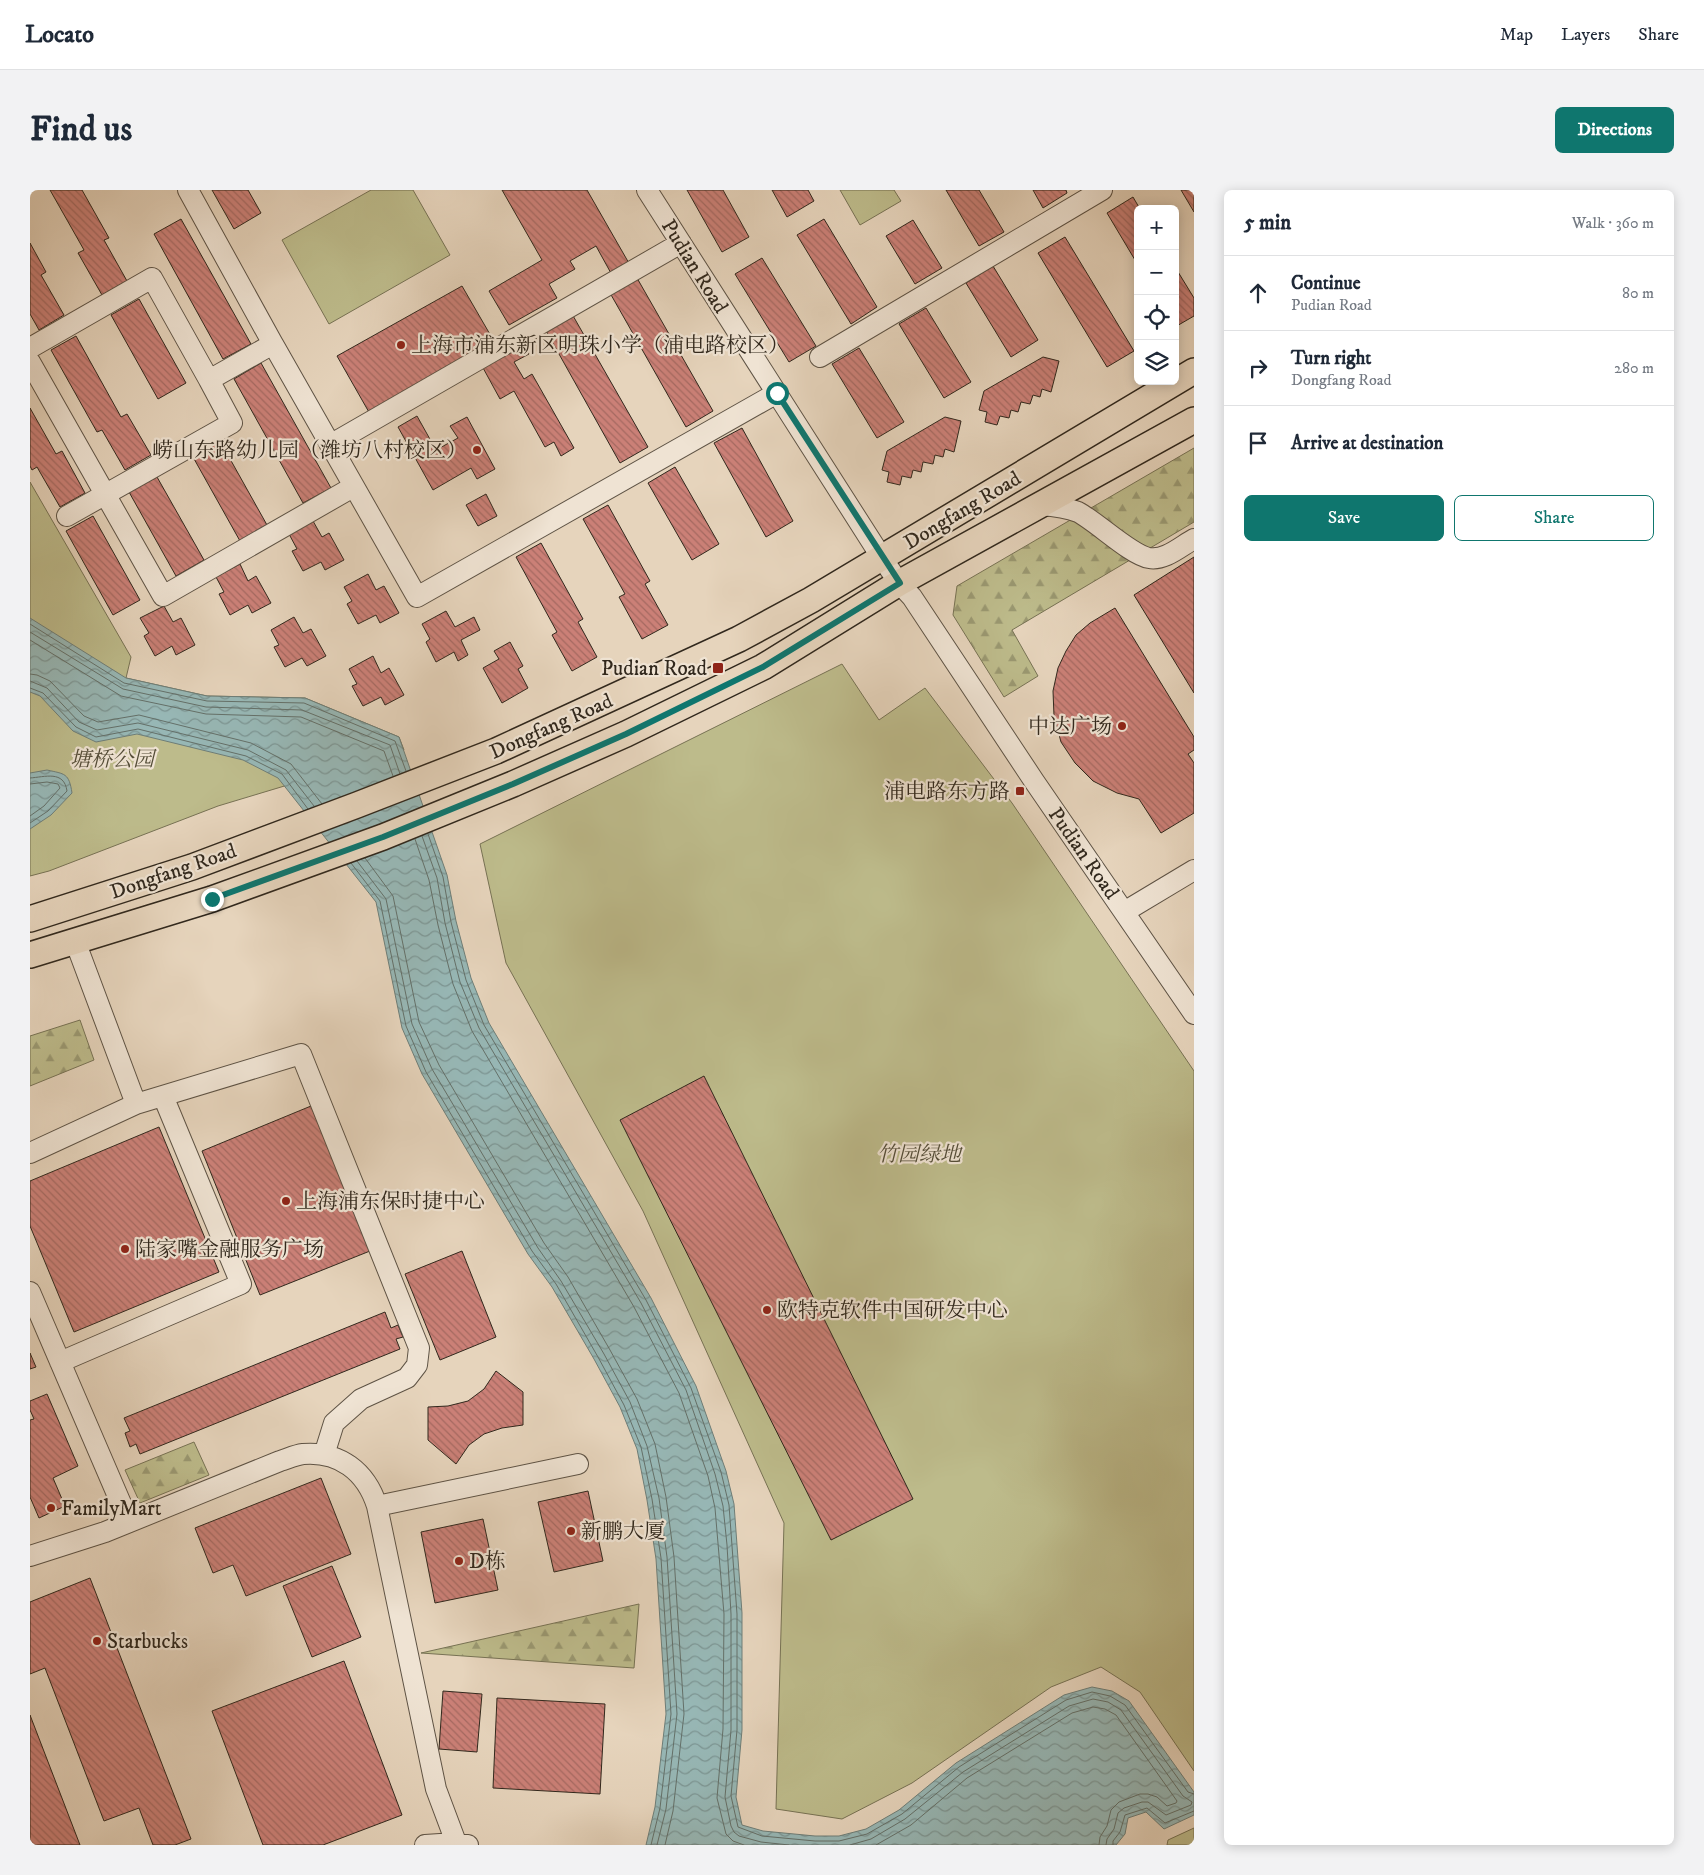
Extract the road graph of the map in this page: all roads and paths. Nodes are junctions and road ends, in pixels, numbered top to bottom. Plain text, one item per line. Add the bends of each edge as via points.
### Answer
1 (188, 190) edge
2 (647, 190) edge
3 (1089, 193) edge
4 (681, 243) junction
5 (273, 344) junction
6 (30, 348) edge
7 (820, 357) dead end
8 (30, 362) edge
9 (1194, 371) edge
10 (209, 380) junction
11 (777, 393) junction
12 (1194, 420) edge
13 (330, 445) junction
14 (353, 487) junction
15 (106, 494) junction
16 (1040, 505) junction
17 (67, 516) dead end
18 (1194, 539) edge
19 (882, 558) junction
20 (900, 583) junction
21 (1194, 870) edge
22 (1124, 912) junction
23 (30, 919) edge
24 (75, 941) junction
25 (30, 954) edge
26 (1186, 985) edge
27 (1194, 1014) edge
28 (163, 1096) junction
29 (136, 1104) junction
30 (30, 1153) edge
31 (30, 1292) edge
32 (60, 1362) junction
33 (324, 1455) junction
34 (578, 1464) dead end
35 (378, 1506) junction
36 (130, 1522) junction
37 (30, 1556) edge
38 (462, 1844) edge
39 (425, 1845) edge

1 - 5 street
2 - 4 street, Pudian Road
3 - 7 street
4 - 11 street, Pudian Road
4 - 13 street
5 - 10 street
5 - 13 street
6 - 10 street via 152,278
8 - 15 street
9 - 19 main road, Dongfang Road
10 - 15 street via 232,423
11 - 14 street via 417,597
11 - 19 street, Pudian Road
12 - 16 main road, Dongfang Road
13 - 14 street
14 - 15 street via 163,596
15 - 17 street
16 - 18 street via 1078,512 1149,558 1165,556
16 - 20 main road, Dongfang Road
19 - 20 street, Pudian Road
19 - 23 main road, Dongfang Road via 739,639 496,751 192,867
20 - 22 street, Pudian Road
20 - 24 main road, Dongfang Road via 763,667 626,734 513,784 383,837 212,899
21 - 22 street
22 - 26 street, Pudian Road
24 - 25 main road, Dongfang Road
24 - 29 street
26 - 27 street, Pudian Road
28 - 29 street
28 - 32 street via 241,1284
28 - 33 street via 300,1054 419,1348 416,1365 407,1378 361,1400 334,1423
29 - 30 street
31 - 32 street
32 - 36 street
33 - 35 street via 342,1461 359,1474 372,1490
33 - 36 street via 301,1454 280,1461
34 - 35 street
35 - 38 street via 436,1789
36 - 37 street
38 - 39 street

